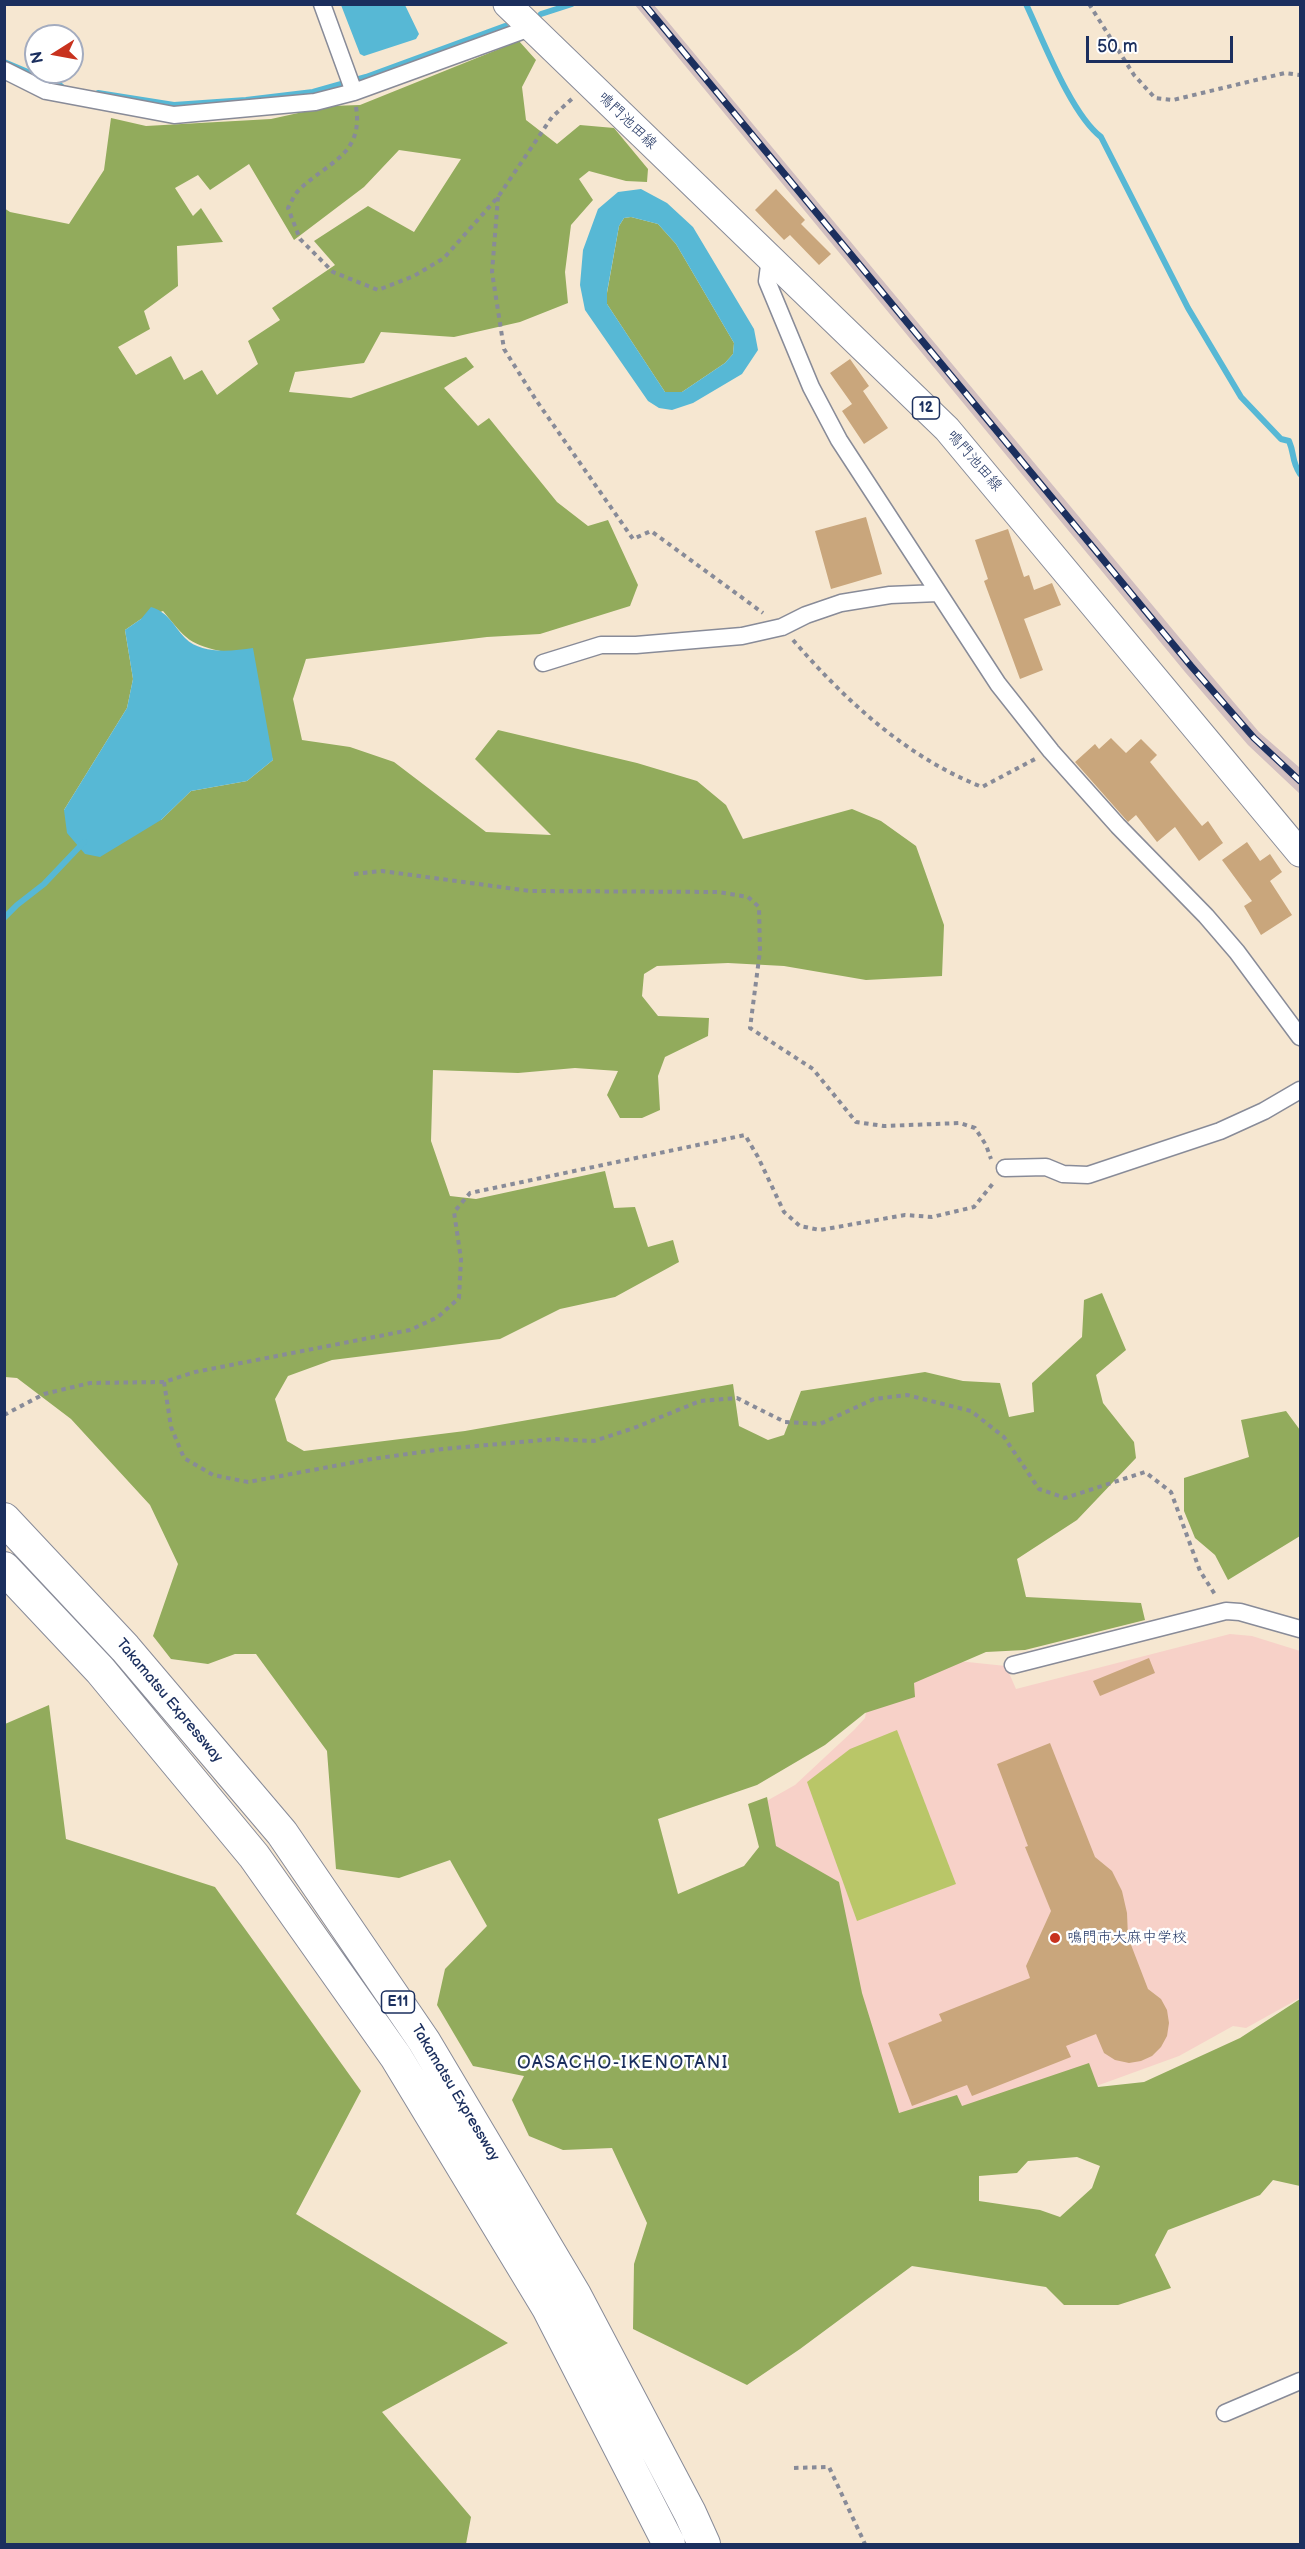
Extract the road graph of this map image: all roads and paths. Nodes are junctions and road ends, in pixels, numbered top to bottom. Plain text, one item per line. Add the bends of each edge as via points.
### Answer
1 (322, 4) edge
2 (507, 4) edge
3 (1089, 4) edge
4 (530, 28) junction
5 (4, 70) edge
6 (1300, 75) edge
7 (588, 84) junction
8 (352, 85) junction
9 (498, 197) junction
10 (770, 258) junction
11 (938, 593) junction
12 (782, 627) junction
13 (543, 663) dead end
14 (1051, 751) junction
15 (1300, 853) edge
16 (354, 874) dead end
17 (1300, 1037) edge
18 (1300, 1090) edge
19 (1005, 1168) junction
20 (164, 1382) junction
21 (4, 1415) edge
22 (4, 1519) edge
23 (4, 1568) edge
24 (1226, 1611) junction
25 (1300, 1629) edge
26 (1013, 1665) dead end
27 (1300, 2381) edge
28 (1225, 2413) dead end
29 (794, 2468) dead end
30 (669, 2544) edge
31 (704, 2544) edge
32 (865, 2544) edge

1 - 8 street
2 - 4 main road, 鳴門池田線 / 12
3 - 6 path via 1134,75 1155,98 1173,100 1285,73
4 - 7 main road, 鳴門池田線 / 12
4 - 8 street
5 - 8 street via 46,91 174,115 315,102
7 - 9 path via 552,117
7 - 10 main road, 鳴門池田線 / 12
8 - 9 path via 357,134 342,158 297,192 288,208 300,239 333,272 378,290 414,276 444,258
9 - 12 path via 492,272 504,349 536,400 633,539 651,531
10 - 11 street via 767,281 810,387 839,440
10 - 15 main road, 鳴門池田線 / 12 via 947,429
11 - 12 street via 840,603
11 - 14 street via 998,684
12 - 13 street via 687,642 601,645
12 - 14 path via 886,732 959,778 982,787
14 - 17 street via 1206,916
16 - 19 path via 382,871 530,891 718,892 748,897 759,907 760,951 750,1028 813,1069 856,1122 884,1126 960,1123 975,1128 991,1159
18 - 19 street via 1220,1131 1088,1175 1063,1174 1046,1167
19 - 20 path via 974,1207 932,1217 905,1215 820,1230 800,1226 784,1212 745,1135 470,1193 454,1212 461,1259 459,1298 438,1317 410,1330 195,1372
20 - 21 path via 90,1383 44,1394
20 - 24 path via 171,1427 184,1458 213,1475 248,1482 443,1449 554,1439 594,1441 699,1401 737,1398 785,1422 819,1424 874,1399 907,1395 971,1411 1004,1437 1040,1489 1065,1498 1145,1472 1171,1492 1200,1571
22 - 31 highway, Takamatsu Expressway / E11 via 125,1648 282,1833 424,2041 575,2295
23 - 30 highway, E11 via 100,1670 254,1856 396,2057 548,2308
24 - 25 street
24 - 26 street
27 - 28 street
29 - 32 path via 830,2467

